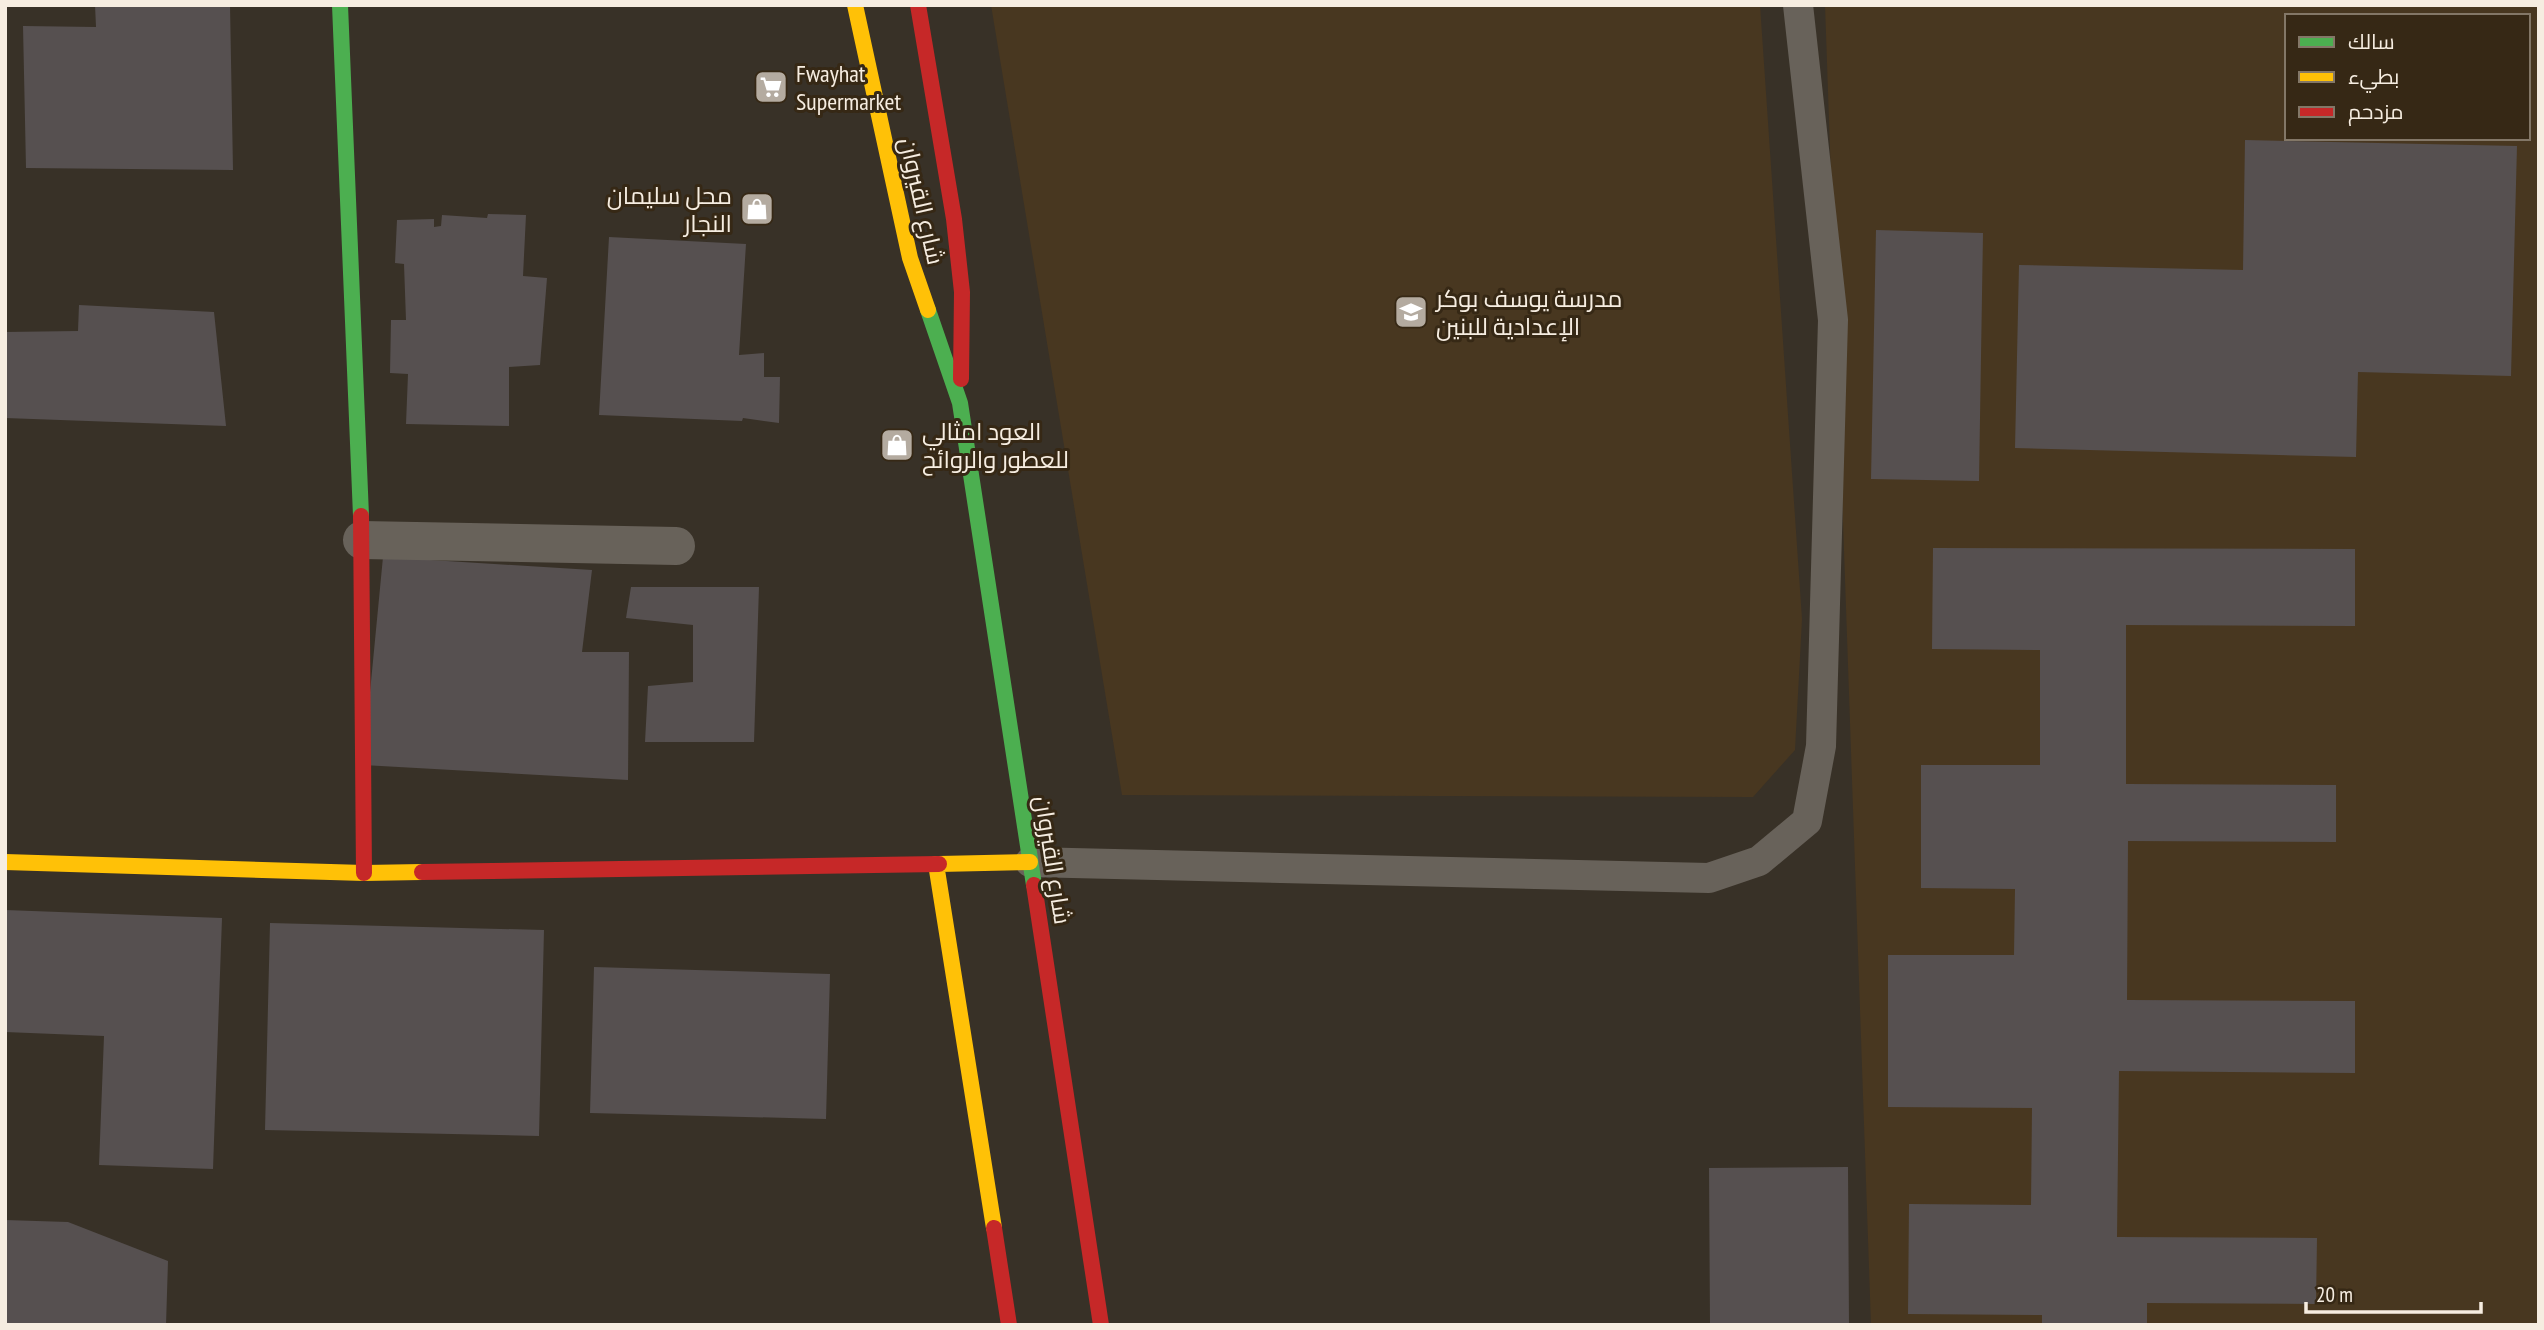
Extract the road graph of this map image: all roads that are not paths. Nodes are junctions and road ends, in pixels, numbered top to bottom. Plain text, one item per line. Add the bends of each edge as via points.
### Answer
1 (340, 5) edge
2 (855, 5) edge
3 (918, 5) edge
4 (1798, 5) edge
5 (960, 402) junction
6 (362, 540) junction
7 (676, 546) dead end
8 (5, 862) edge
9 (1030, 862) junction
10 (936, 864) junction
11 (364, 873) junction
12 (1010, 1325) edge
13 (1101, 1325) edge

1 - 6 street
2 - 5 street, شارع القيروان via 910,258
3 - 5 street, شارع القيروان via 962,292
4 - 9 lane via 1833,320 1821,746 1807,821 1759,861 1709,878
5 - 9 street, شارع القيروان
6 - 7 street
6 - 11 street
8 - 11 street
9 - 10 street
9 - 13 street, شارع القيروان
10 - 11 street
10 - 12 street

